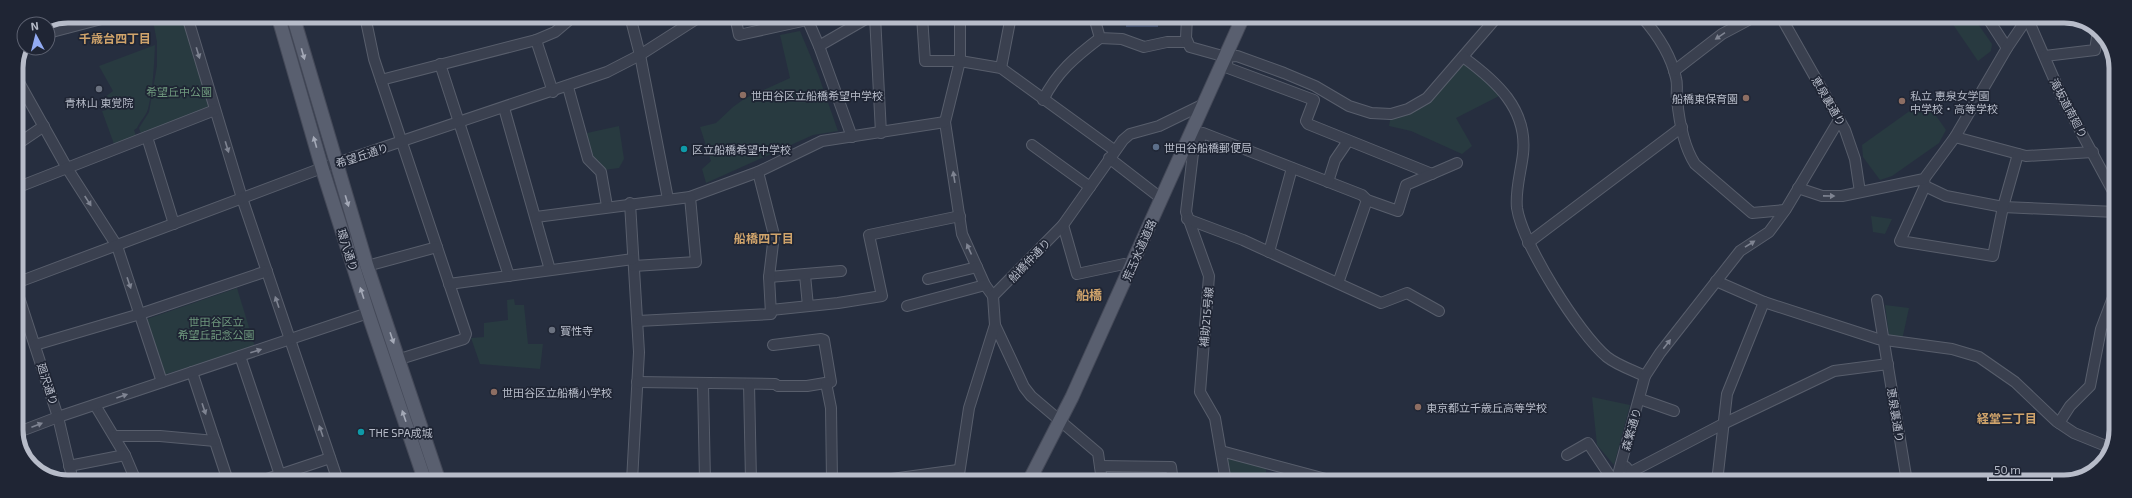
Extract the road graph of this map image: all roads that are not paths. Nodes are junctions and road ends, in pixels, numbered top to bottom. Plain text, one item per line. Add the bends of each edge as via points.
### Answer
1 (189, 23) edge
2 (280, 23) edge
3 (295, 23) edge
4 (366, 23) edge
5 (566, 23) edge
6 (632, 23) edge
7 (690, 23) edge
8 (736, 23) edge
9 (786, 23) edge
10 (808, 23) edge
11 (859, 23) edge
12 (875, 23) edge
13 (922, 23) edge
14 (960, 23) edge
15 (1010, 23) edge
16 (1096, 23) edge
17 (1186, 23) edge
18 (1240, 23) edge
19 (1491, 23) edge
20 (1647, 23) edge
21 (1743, 23) edge
22 (1784, 23) edge
23 (1991, 23) edge
24 (2024, 23) edge
25 (2031, 23) edge
26 (2097, 37) edge
27 (1100, 38) junction
28 (536, 40) junction
29 (1186, 42) junction
30 (819, 46) junction
31 (2007, 48) junction
32 (640, 55) junction
33 (2045, 56) junction
34 (1226, 57) junction
35 (1463, 57) junction
36 (960, 61) junction
37 (440, 64) junction
38 (1001, 68) junction
39 (1674, 71) junction
40 (381, 80) junction
41 (568, 87) junction
42 (23, 89) edge
43 (553, 92) junction
44 (1043, 100) junction
45 (1204, 104) junction
46 (504, 108) junction
47 (215, 110) junction
48 (1839, 120) junction
49 (945, 122) junction
50 (458, 124) junction
51 (44, 126) junction
52 (1682, 127) junction
53 (1198, 131) junction
54 (881, 133) junction
55 (147, 137) junction
56 (852, 137) junction
57 (1955, 137) junction
58 (23, 140) edge
59 (1348, 141) junction
60 (401, 142) junction
61 (1032, 144) dead end
62 (1189, 151) junction
63 (2093, 152) junction
64 (1111, 154) junction
65 (2018, 154) junction
66 (1457, 163) dead end
67 (336, 164) junction
68 (67, 168) junction
69 (322, 168) junction
70 (1292, 168) junction
71 (758, 172) junction
72 (1432, 174) junction
73 (1328, 182) junction
74 (1924, 182) junction
75 (2109, 183) edge
76 (23, 185) edge
77 (1090, 187) junction
78 (1798, 188) junction
79 (1860, 192) junction
80 (690, 197) junction
81 (242, 198) junction
82 (1162, 198) junction
83 (668, 199) junction
84 (1367, 200) junction
85 (630, 203) junction
86 (607, 206) junction
87 (2003, 207) junction
88 (1785, 210) junction
89 (2109, 212) edge
90 (960, 216) junction
91 (536, 217) junction
92 (1188, 219) junction
93 (174, 224) junction
94 (1063, 225) junction
95 (1528, 243) junction
96 (117, 246) junction
97 (436, 247) junction
98 (1269, 252) junction
99 (634, 262) junction
100 (367, 266) junction
101 (977, 267) junction
102 (1132, 267) junction
103 (550, 270) junction
104 (267, 271) junction
105 (841, 271) dead end
106 (805, 275) junction
107 (509, 276) junction
108 (769, 277) junction
109 (928, 279) dead end
110 (23, 280) edge
111 (1716, 281) junction
112 (1338, 283) junction
113 (449, 284) junction
114 (985, 285) junction
115 (993, 296) junction
116 (1877, 300) dead end
117 (1764, 302) junction
118 (808, 306) junction
119 (906, 306) dead end
120 (2109, 308) edge
121 (23, 309) edge
122 (770, 310) junction
123 (1439, 311) dead end
124 (368, 313) junction
125 (140, 314) junction
126 (638, 321) junction
127 (995, 325) junction
128 (290, 339) junction
129 (1884, 341) junction
130 (35, 345) junction
131 (773, 345) dead end
132 (240, 356) junction
133 (400, 359) junction
134 (1888, 364) junction
135 (192, 372) junction
136 (1645, 376) junction
137 (162, 382) junction
138 (637, 382) junction
139 (826, 383) junction
140 (703, 384) junction
141 (749, 384) junction
142 (1640, 398) junction
143 (95, 405) junction
144 (1674, 411) dead end
145 (58, 417) junction
146 (1059, 421) junction
147 (2059, 423) junction
148 (1723, 424) junction
149 (23, 430) edge
150 (115, 436) junction
151 (215, 441) junction
152 (2106, 446) edge
153 (1220, 451) junction
154 (126, 455) junction
155 (1566, 455) dead end
156 (330, 458) junction
157 (1621, 464) junction
158 (69, 466) junction
159 (1100, 466) junction
160 (958, 470) junction
161 (1631, 472) junction
162 (71, 475) edge
163 (134, 475) edge
164 (226, 475) edge
165 (280, 475) joint
166 (336, 475) edge
167 (427, 475) edge
168 (428, 475) edge
169 (632, 475) edge
170 (706, 475) edge
171 (751, 475) edge
172 (832, 475) edge
173 (921, 475) edge
174 (958, 475) edge
175 (1032, 475) edge
176 (1101, 475) edge
177 (1172, 475) edge
178 (1225, 475) edge
179 (1311, 475) edge
180 (1609, 475) edge
181 (1618, 475) edge
182 (1633, 475) edge
183 (1718, 475) edge
184 (1905, 475) edge

1 -> 47 street
69 -> 2 main road, 環八通り
3 -> 67 main road, 環八通り
4 - 40 street
5 - 28 street via 555,32
6 - 32 street
7 - 32 street, 希望丘通り
8 - 9 street via 739,35
10 - 30 street
11 - 30 street
12 - 54 street
13 - 36 street via 925,61
14 - 36 street
15 - 38 street
16 - 27 street
17 - 29 street
18 - 34 main road, 荒玉水道道路
19 - 35 street
20 - 39 street via 1664,45
21 -> 39 street via 1722,34
22 - 48 street, 恵泉裏通り
23 - 31 street
24 - 31 street
25 - 33 street, 滝坂道南廻り
26 - 33 street via 2095,50
27 - 29 street via 1122,39 1144,47 1167,42
27 - 44 street via 1071,60 1050,86
28 - 37 street
28 - 43 street
29 - 34 street via 1190,47
30 - 56 street
31 - 57 street
32 - 41 street, 希望丘通り via 607,72
32 - 83 street
33 - 63 street, 滝坂道南廻り via 2061,95
34 - 35 street via 1237,56 1301,79 1349,106 1371,113 1391,114 1408,109 1427,98
34 - 45 main road, 荒玉水道道路
34 - 59 street via 1228,68 1314,100 1306,121 1308,124
35 - 95 street via 1506,93 1517,111 1524,141 1517,207
36 - 38 street
36 - 49 street
37 - 40 street
37 - 50 street
38 - 44 street
39 - 52 street
40 - 60 street
41 - 43 street, 希望丘通り
41 - 86 street via 588,159 601,172
42 - 51 street
43 - 46 street, 希望丘通り
44 - 64 street
45 - 53 main road, 荒玉水道道路
45 - 64 street, 船橋仲通り via 1159,126 1130,134
46 - 50 street, 希望丘通り
46 - 91 street
47 - 55 street
47 -> 81 street
48 - 78 street
48 - 79 street, 恵泉裏通り via 1852,149
49 - 54 street
90 -> 49 street
50 - 60 street, 希望丘通り
50 - 107 street
51 - 58 street
51 - 68 street
52 - 88 street via 1695,164 1752,213
52 - 95 street
53 - 62 main road, 荒玉水道道路
53 - 70 street
54 - 56 street
55 - 68 street
55 - 93 street
56 - 71 street via 822,142
57 - 65 street
57 - 74 street
59 - 72 street
59 - 73 street via 1335,160
60 - 67 street, 希望丘通り
60 - 97 street
61 - 77 street
62 - 82 main road, 荒玉水道道路
62 - 92 street, 補助215号線 via 1186,207
63 - 65 street via 2026,156
63 - 75 street, 滝坂道南廻り
64 - 77 street, 船橋仲通り
64 - 82 street
65 - 87 street
66 - 72 street
67 - 69 street, 希望丘通り
67 -> 100 main road, 環八通り
68 - 76 street
68 -> 96 street
69 - 81 street, 希望丘通り
124 -> 69 main road, 環八通り
70 - 73 street
70 - 98 street
71 - 80 street
71 - 108 street via 774,235
72 - 84 street via 1406,185 1398,211
73 - 84 street via 1362,195
74 - 79 street
74 - 87 street via 1946,196
74 - 87 street via 1900,241 1992,256
77 - 94 street, 船橋仲通り
78 -> 79 street via 1822,196 1842,196
78 - 88 street
80 - 83 street
80 - 99 street via 696,262
81 - 93 street, 希望丘通り
81 - 104 street
82 - 102 main road, 荒玉水道道路
83 - 85 street
84 - 112 street
85 - 86 street
85 - 99 street
86 - 91 street
87 - 89 street
111 -> 88 street via 1740,251 1770,232
101 -> 90 street via 962,234
90 - 118 street via 869,236 882,296
91 - 103 street
92 - 98 street
92 - 153 street, 補助215号線 via 1209,276 1200,392 1215,418
93 - 96 street, 希望丘通り
94 - 102 street via 1077,274 1124,264
94 - 115 street, 船橋仲通り
95 - 136 street via 1593,344 1608,358
96 - 110 street, 希望丘通り
96 -> 125 street
97 - 100 street
97 - 113 street
98 - 112 street
99 - 103 street
99 - 126 street
100 -> 133 main road, 環八通り
101 - 109 street
101 - 114 street
102 - 146 main road, 荒玉水道道路
103 - 107 street
104 - 125 street
128 -> 104 street
105 - 106 street
106 - 108 street
106 - 118 street
107 - 113 street
108 - 122 street
111 - 117 street
136 -> 111 street
112 - 123 street via 1381,302 1407,293
113 - 133 street via 466,334 464,339
114 - 115 street
114 - 119 street
115 - 127 street
116 - 129 street, 恵泉裏通り
117 - 129 street
117 - 148 street via 1727,394
118 - 122 street
120 - 147 street via 2101,329 2090,386 2070,406
121 - 130 street, 廻沢通り
122 - 126 street via 771,314
124 - 128 street
167 -> 124 main road, 環八通り
125 - 130 street
125 - 137 street
126 - 138 street
127 - 146 street via 1024,387
127 - 160 street via 970,401
132 -> 128 street
156 -> 128 street
129 - 134 street, 恵泉裏通り
129 - 147 street via 1952,349 1979,357 2015,382
130 - 145 street, 廻沢通り
131 - 139 street via 821,338 824,340 831,382
132 - 135 street
132 - 165 street
133 - 168 main road, 環八通り
134 - 148 street via 1834,371
134 - 184 street, 恵泉裏通り
135 - 137 street
135 -> 151 street
136 - 142 street, 森繁通り
143 -> 137 street
138 - 140 street
138 - 169 street
139 - 141 street via 807,386
139 - 172 street via 831,408
140 - 141 street
140 - 170 street
141 - 171 street
142 - 144 street
142 - 157 street, 森繁通り
143 - 145 street
143 - 150 street
149 -> 145 street
145 - 158 street, 廻沢通り
146 - 159 street via 1098,453
146 - 175 main road, 荒玉水道道路
147 - 152 street
148 - 161 street
148 - 183 street
150 - 151 street via 160,436
150 - 154 street
151 - 164 street
153 - 178 street, 補助215号線
153 - 179 street
154 - 158 street
154 - 163 street
155 - 180 street via 1588,443
156 - 165 street
156 - 166 street
157 - 161 street
157 - 181 street, 森繁通り
158 - 162 street, 廻沢通り
159 - 176 street
159 - 177 street via 1171,466
160 - 173 street
160 - 174 street
161 - 182 street

